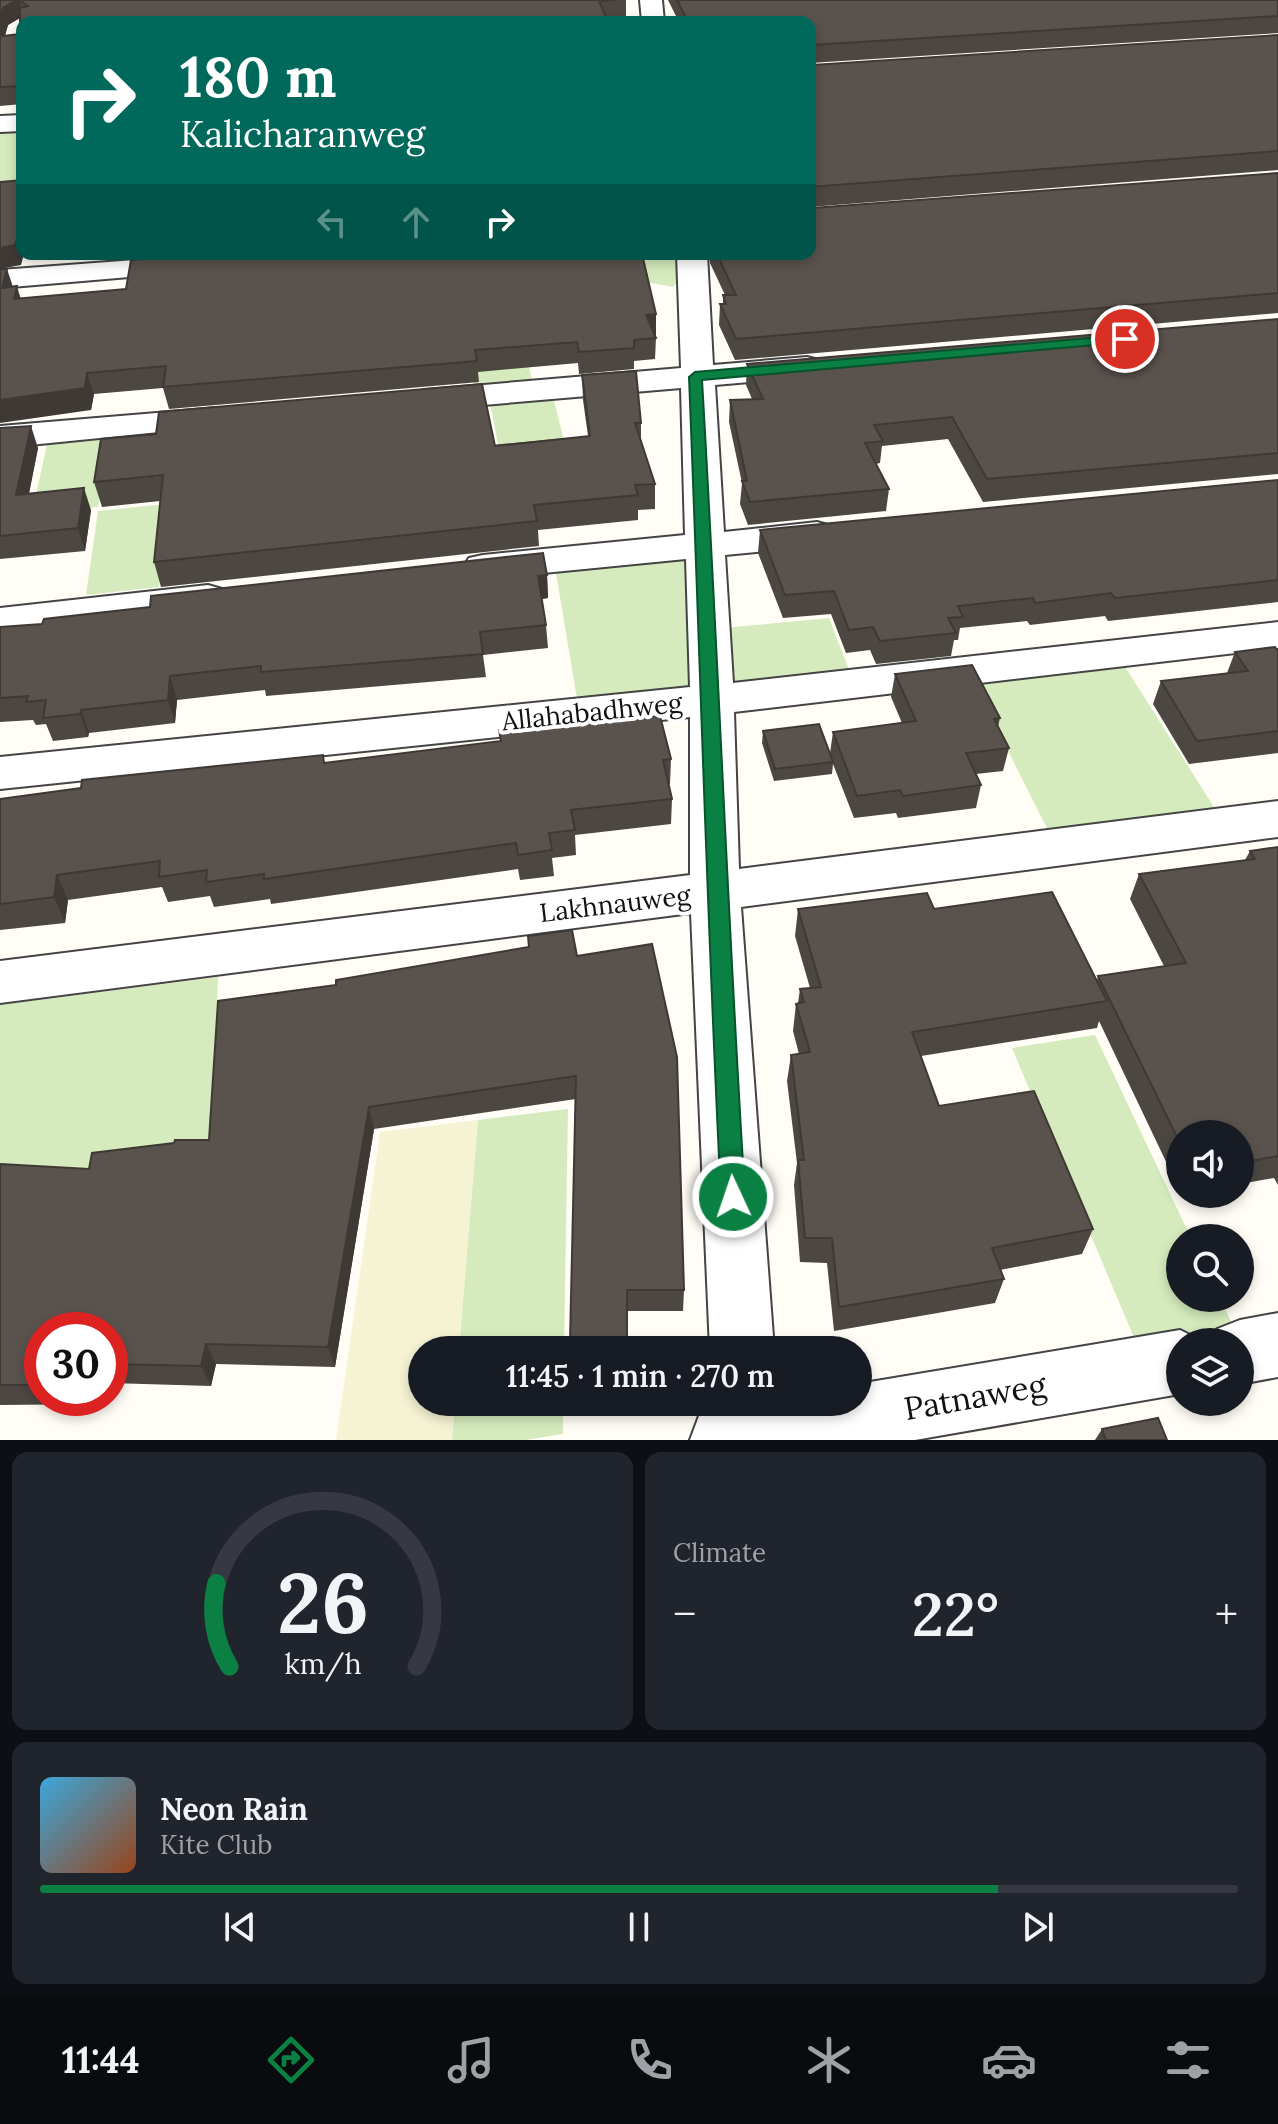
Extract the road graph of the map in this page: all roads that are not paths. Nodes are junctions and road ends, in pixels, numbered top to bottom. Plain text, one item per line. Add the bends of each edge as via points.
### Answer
1 (692, 260) edge
2 (223, 262) edge
3 (0, 279) edge
4 (837, 364) edge
5 (695, 377) junction
6 (395, 403) edge
7 (253, 415) edge
8 (0, 437) edge
9 (844, 532) edge
10 (705, 546) junction
11 (444, 572) edge
12 (238, 594) edge
13 (0, 621) edge
14 (1278, 635) edge
15 (712, 700) junction
16 (0, 773) edge
17 (1278, 819) edge
18 (715, 891) junction
19 (0, 982) edge
20 (741, 1336) edge
21 (1278, 1345) edge
22 (1254, 1349) edge
23 (1166, 1364) edge
24 (740, 1430) edge

1 - 5 street
2 - 3 street
4 - 5 street
5 - 6 street
5 - 10 street
7 - 8 street
9 - 10 street
10 - 11 street
10 - 15 street
12 - 13 street
14 - 15 street, Allahabadhweg
15 - 16 street, Allahabadhweg
15 - 18 street
17 - 18 street, Lakhnauweg
18 - 19 street, Lakhnauweg
18 - 20 street
21 - 22 street
23 - 24 street, Patnaweg

